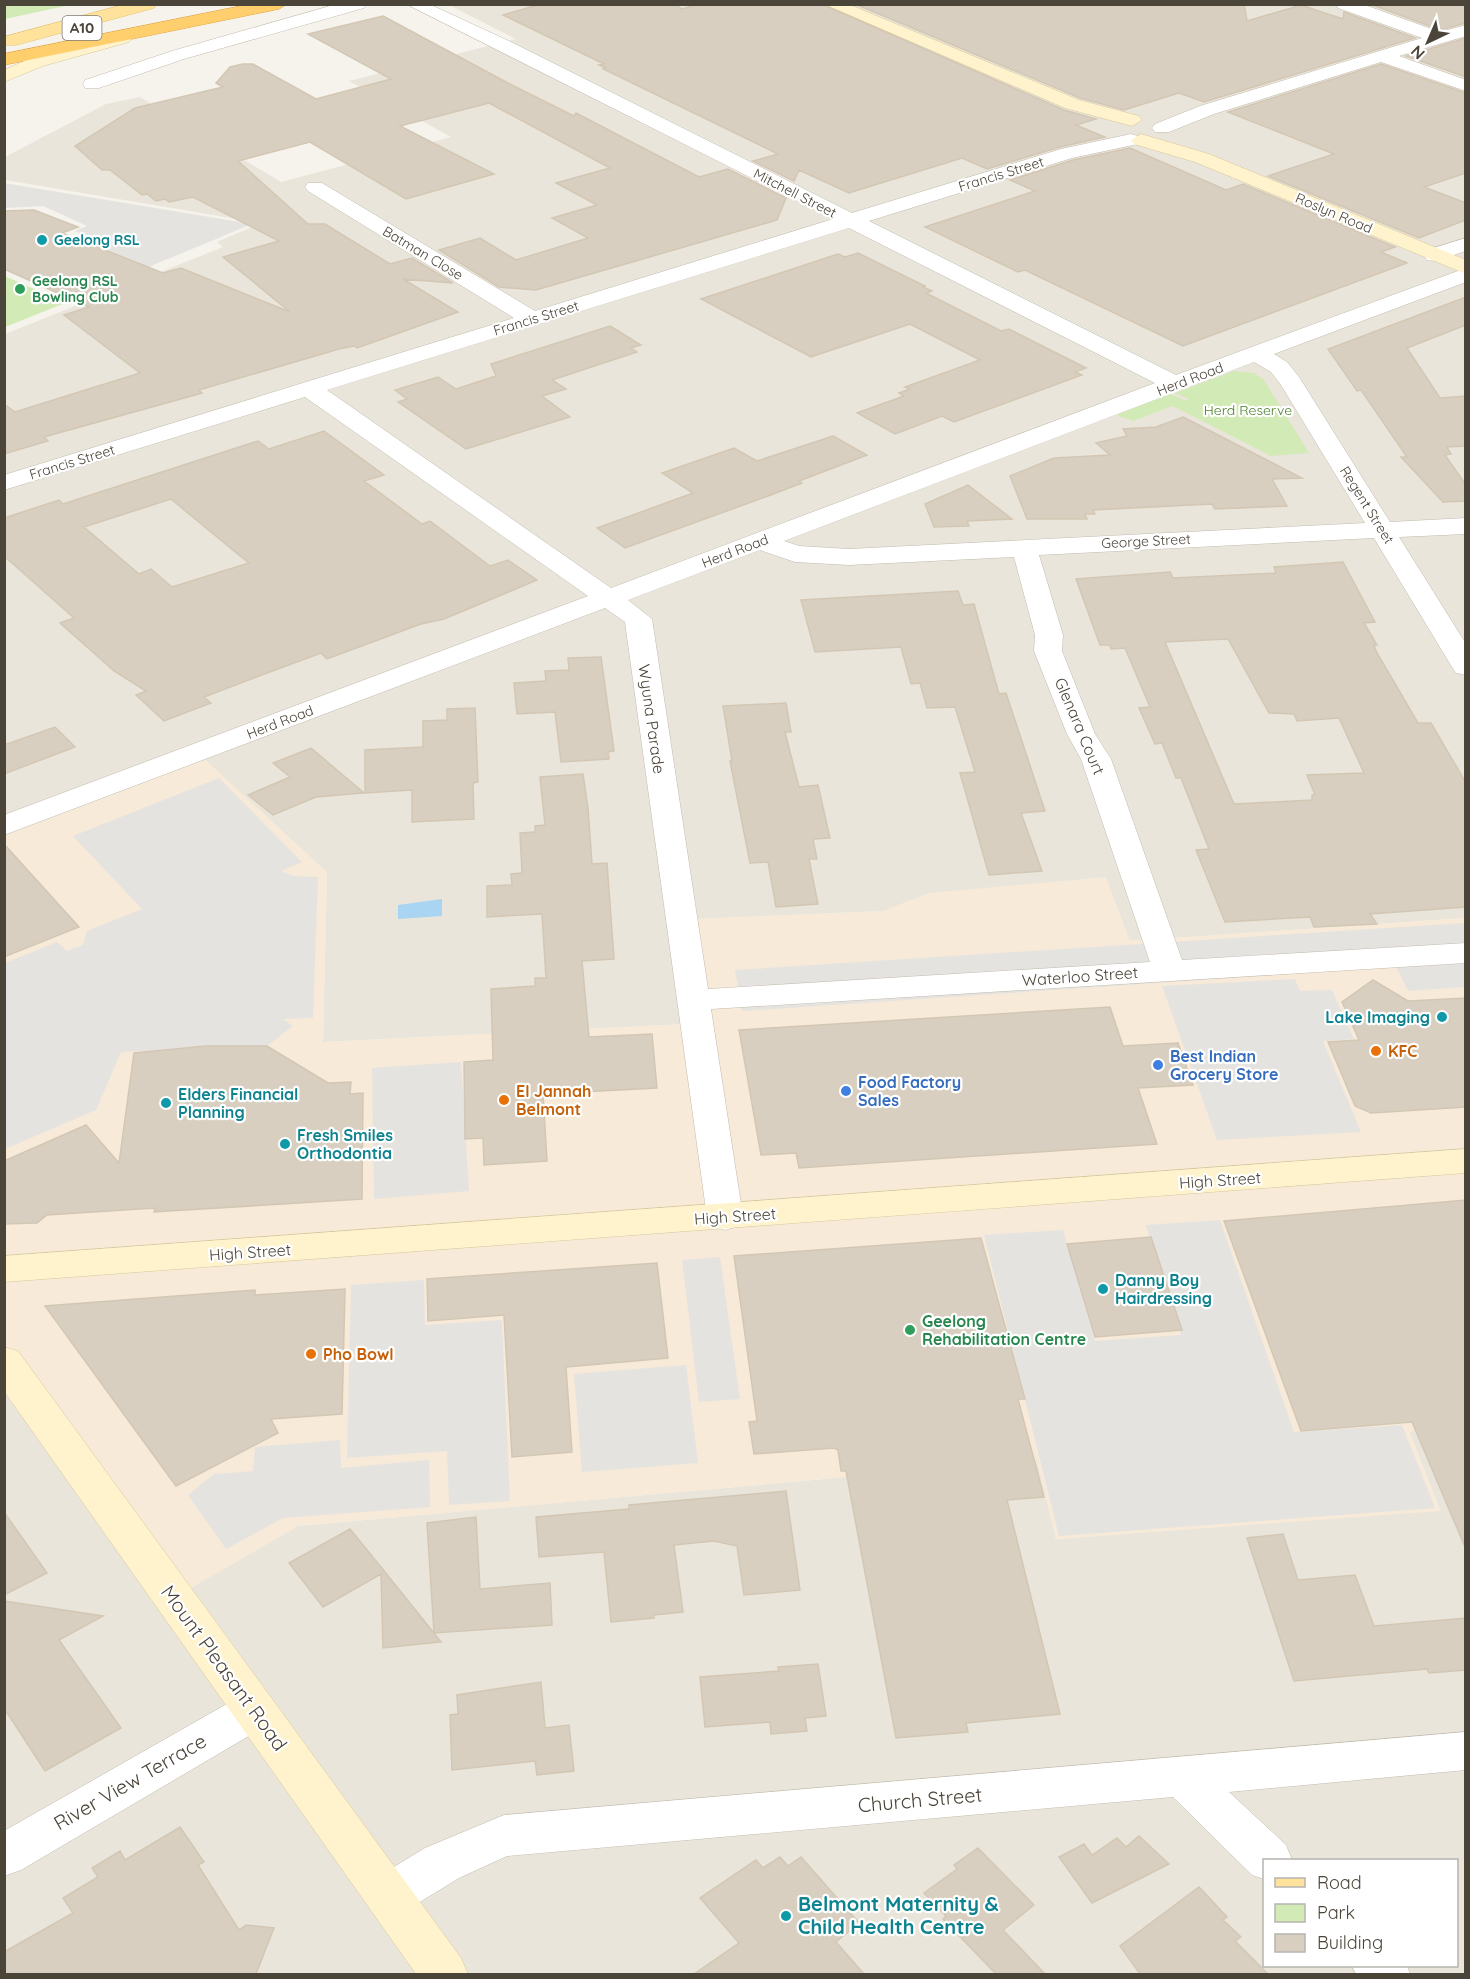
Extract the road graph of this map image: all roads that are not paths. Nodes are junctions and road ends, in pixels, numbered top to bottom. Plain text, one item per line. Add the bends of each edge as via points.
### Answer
1 (148, 4) edge
2 (207, 4) edge
3 (279, 4) edge
4 (358, 4) edge
5 (414, 4) edge
6 (832, 4) edge
7 (1344, 4) edge
8 (1466, 30) edge
9 (134, 35) junction
10 (1440, 38) junction
11 (7, 42) edge
12 (1381, 56) junction
13 (4, 60) edge
14 (4, 77) edge
15 (92, 84) dead end
16 (1466, 86) edge
17 (1072, 104) junction
18 (1207, 110) junction
19 (1108, 129) junction
20 (1136, 130) junction
21 (1162, 131) junction
22 (1068, 153) junction
23 (1202, 158) junction
24 (315, 187) dead end
25 (850, 221) junction
26 (1466, 244) edge
27 (1435, 255) junction
28 (1466, 268) edge
29 (1466, 274) edge
30 (532, 319) junction
31 (1257, 354) junction
32 (1176, 384) junction
33 (309, 389) junction
34 (4, 483) edge
35 (1466, 526) edge
36 (1383, 530) junction
37 (771, 537) junction
38 (1024, 547) junction
39 (607, 599) junction
40 (1466, 667) edge
41 (4, 826) edge
42 (1466, 953) edge
43 (1170, 970) junction
44 (694, 1000) junction
45 (1466, 1161) edge
46 (725, 1217) junction
47 (4, 1269) edge
48 (4, 1361) edge
49 (255, 1710) junction
50 (1466, 1751) edge
51 (1182, 1776) junction
52 (4, 1855) edge
53 (1268, 1859) edge
54 (388, 1896) junction
55 (444, 1974) edge

1 - 11 main road
2 - 11 highway, A10
3 - 9 highway, A10
4 - 15 street via 171,57
5 - 25 street, Mitchell Street
6 - 17 street, Roslyn Road
7 - 10 street
8 - 10 street, Francis Street
9 - 13 highway, A10
9 - 14 street via 37,63
10 - 12 street, Francis Street
12 - 16 street
12 - 18 street, Francis Street
17 - 19 street, Roslyn Road
17 - 20 street, Roslyn Road
18 - 20 street, Francis Street
18 - 21 street, Francis Street
19 - 20 street, Roslyn Road via 1115,136
19 - 22 street, Francis Street
20 - 21 street
20 - 22 street, Francis Street
20 - 23 street, Roslyn Road
21 - 23 street, Roslyn Road
22 - 25 street, Francis Street
23 - 27 street, Roslyn Road
24 - 30 street, Batman Close
25 - 30 street, Francis Street
25 - 32 street, Mitchell Street
26 - 27 street
27 - 28 street, Roslyn Road
29 - 31 street, Herd Road
30 - 33 street, Francis Street
31 - 32 street, Herd Road
31 - 36 street, Regent Street via 1279,367 1291,382
32 - 37 street, Herd Road
33 - 34 street, Francis Street
33 - 39 street, Wyuna Parade
35 - 36 street, George Street
36 - 38 street, George Street
36 - 40 street, Regent Street
37 - 38 street, George Street via 795,554 827,556
37 - 39 street, Herd Road
38 - 43 street, Glenara Court via 1049,635 1048,651 1081,734 1096,759
39 - 41 street, Herd Road
39 - 44 street, Wyuna Parade via 638,619
42 - 43 street, Waterloo Street
43 - 44 street, Waterloo Street
44 - 46 street, Wyuna Parade
45 - 46 street, High Street
46 - 47 street, High Street
48 - 49 street, Mount Pleasant Road
49 - 52 street, River View Terrace
49 - 54 street, Mount Pleasant Road
50 - 51 street, Church Street
51 - 53 street
51 - 54 street, Church Street via 504,1836 442,1863
54 - 55 street, Mount Pleasant Road

